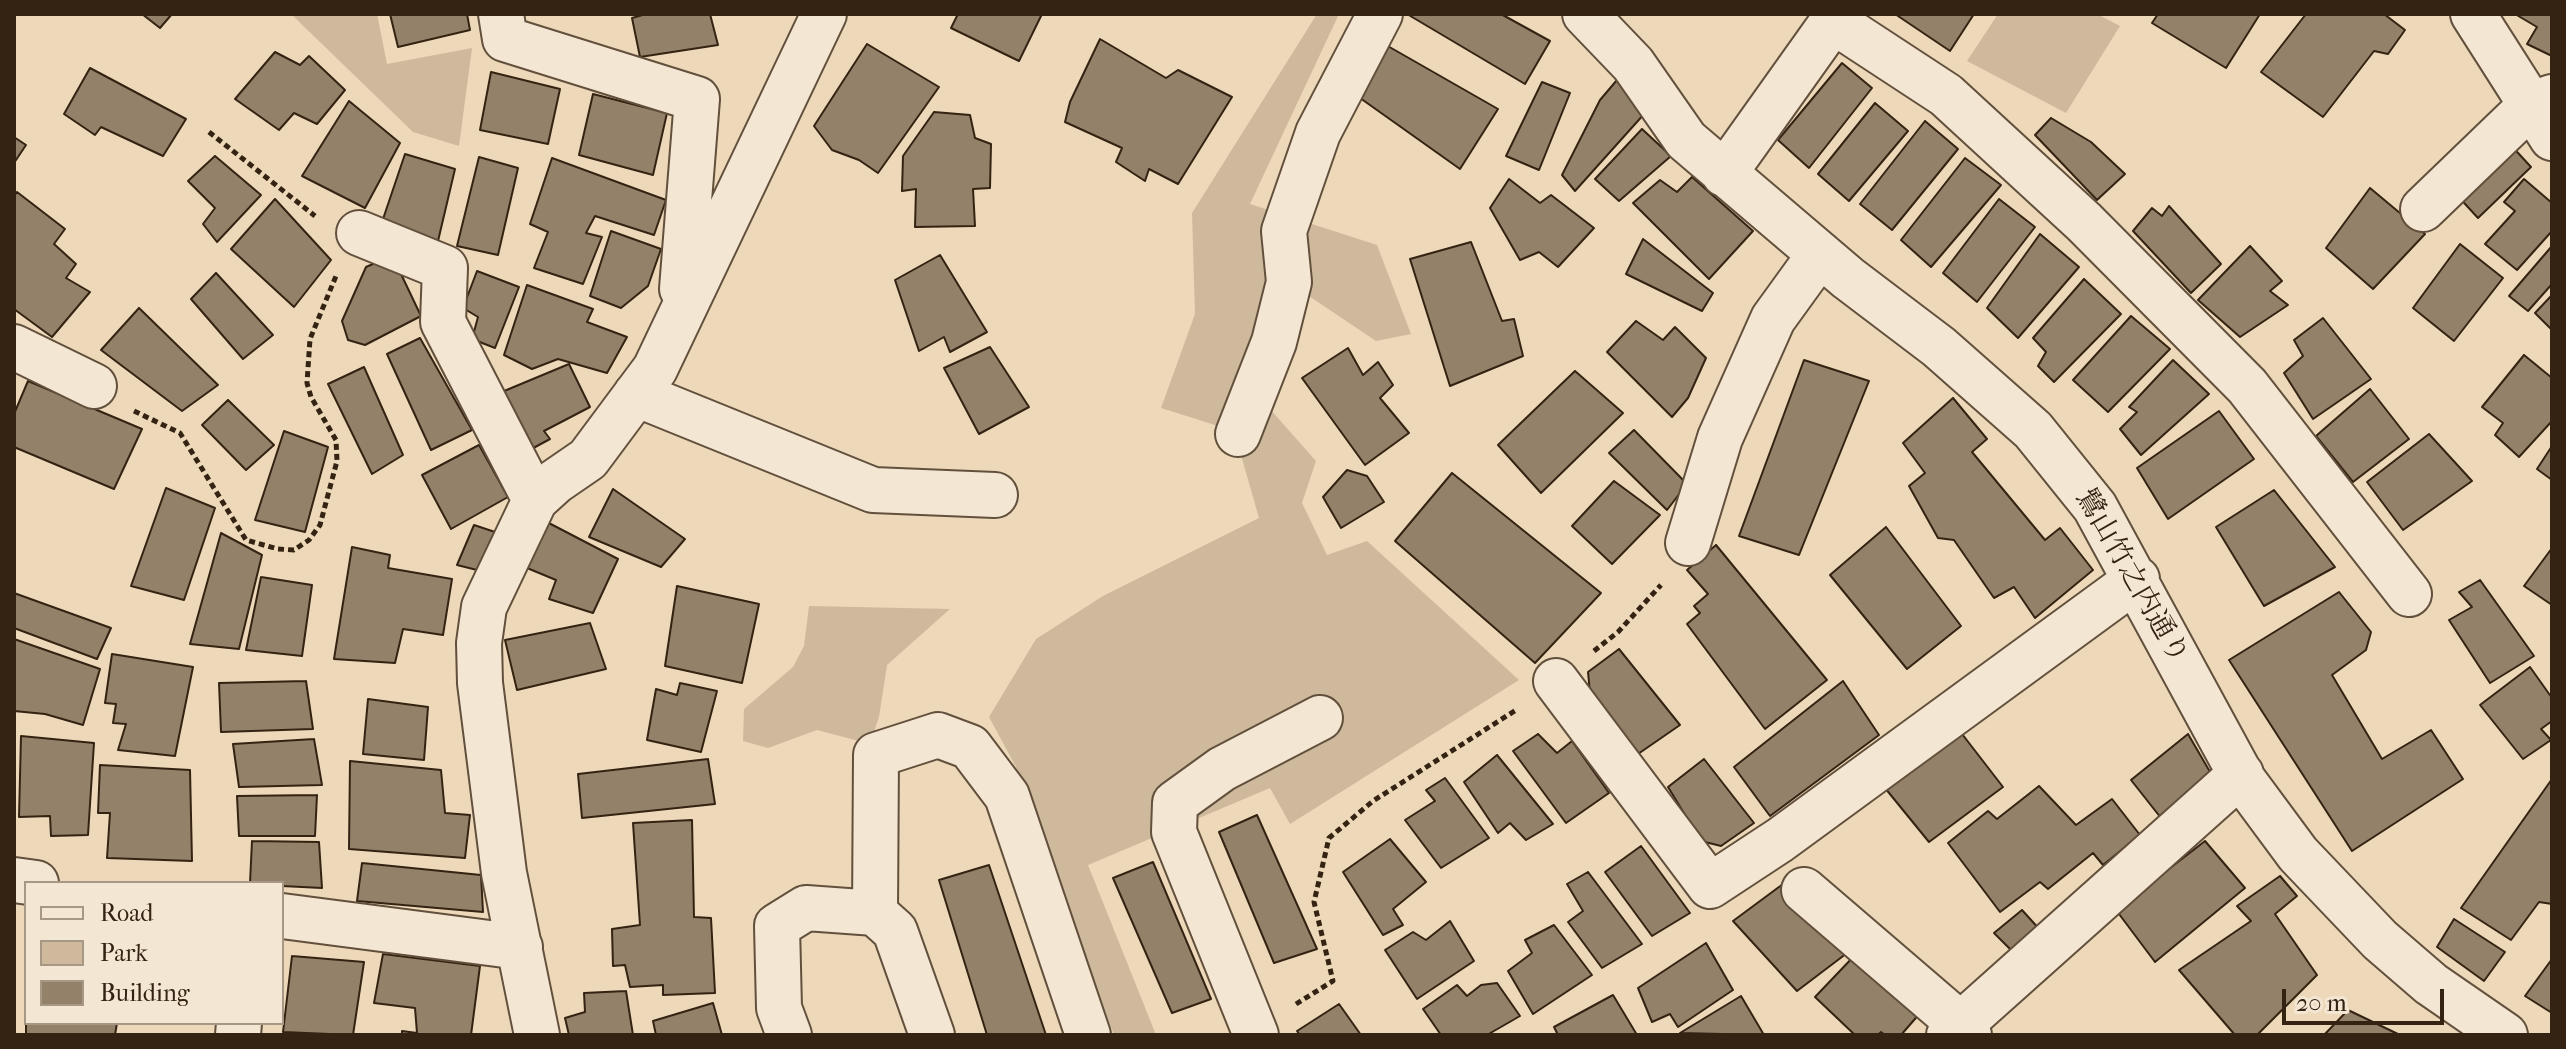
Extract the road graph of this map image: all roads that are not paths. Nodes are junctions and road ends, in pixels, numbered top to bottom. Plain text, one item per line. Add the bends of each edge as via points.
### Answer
1 (501, 14) edge
2 (824, 14) edge
3 (1380, 14) edge
4 (1585, 14) edge
5 (2473, 14) edge
6 (1833, 18) edge
7 (2545, 113) edge
8 (1724, 174) junction
9 (2423, 209) dead end
10 (354, 239) road end
11 (1820, 254) junction
12 (680, 317) junction
13 (14, 347) edge
14 (94, 386) road end
15 (636, 394) junction
16 (1238, 434) dead end
17 (995, 495) dead end
18 (535, 500) junction
19 (1688, 543) road end
20 (2137, 579) junction
21 (2409, 594) dead end
22 (1556, 681) road end
23 (1320, 718) dead end
24 (2241, 774) junction
25 (1804, 890) dead end
26 (875, 913) junction
27 (284, 916) edge
28 (520, 947) junction
29 (1959, 1031) edge
30 (1255, 1032) edge
31 (537, 1035) edge
32 (789, 1035) edge
33 (932, 1035) edge
34 (1088, 1035) edge
35 (2505, 1035) edge

1 - 12 street via 505,39 697,99
2 - 12 street
3 - 16 street via 1318,133 1284,231 1289,282 1274,342
4 - 8 street, 鷺山竹之内通り via 1633,64 1686,140
5 - 7 street
6 - 8 street
6 - 21 street via 1946,95 2084,222 2247,386
7 - 9 street
8 - 11 street, 鷺山竹之内通り
10 - 18 street via 445,268 443,322
11 - 19 street via 1773,319 1720,438
11 - 20 street, 鷺山竹之内通り via 1939,347 2033,430 2095,507
12 - 15 street via 655,369
13 - 14 street
15 - 17 street via 873,490
15 - 18 street via 588,459
18 - 28 street via 484,607 479,643 504,873
20 - 22 street via 1710,886
20 - 24 street, 鷺山竹之内通り
23 - 30 street via 1222,769 1175,803 1174,832
24 - 29 street
24 - 35 street, 鷺山竹之内通り via 2298,854 2380,940 2431,984
25 - 29 street
26 - 32 street via 806,908 777,926 779,1008
26 - 33 street via 895,931
26 - 34 street via 876,755 938,735 970,747 1007,796
27 - 28 street
28 - 31 street

